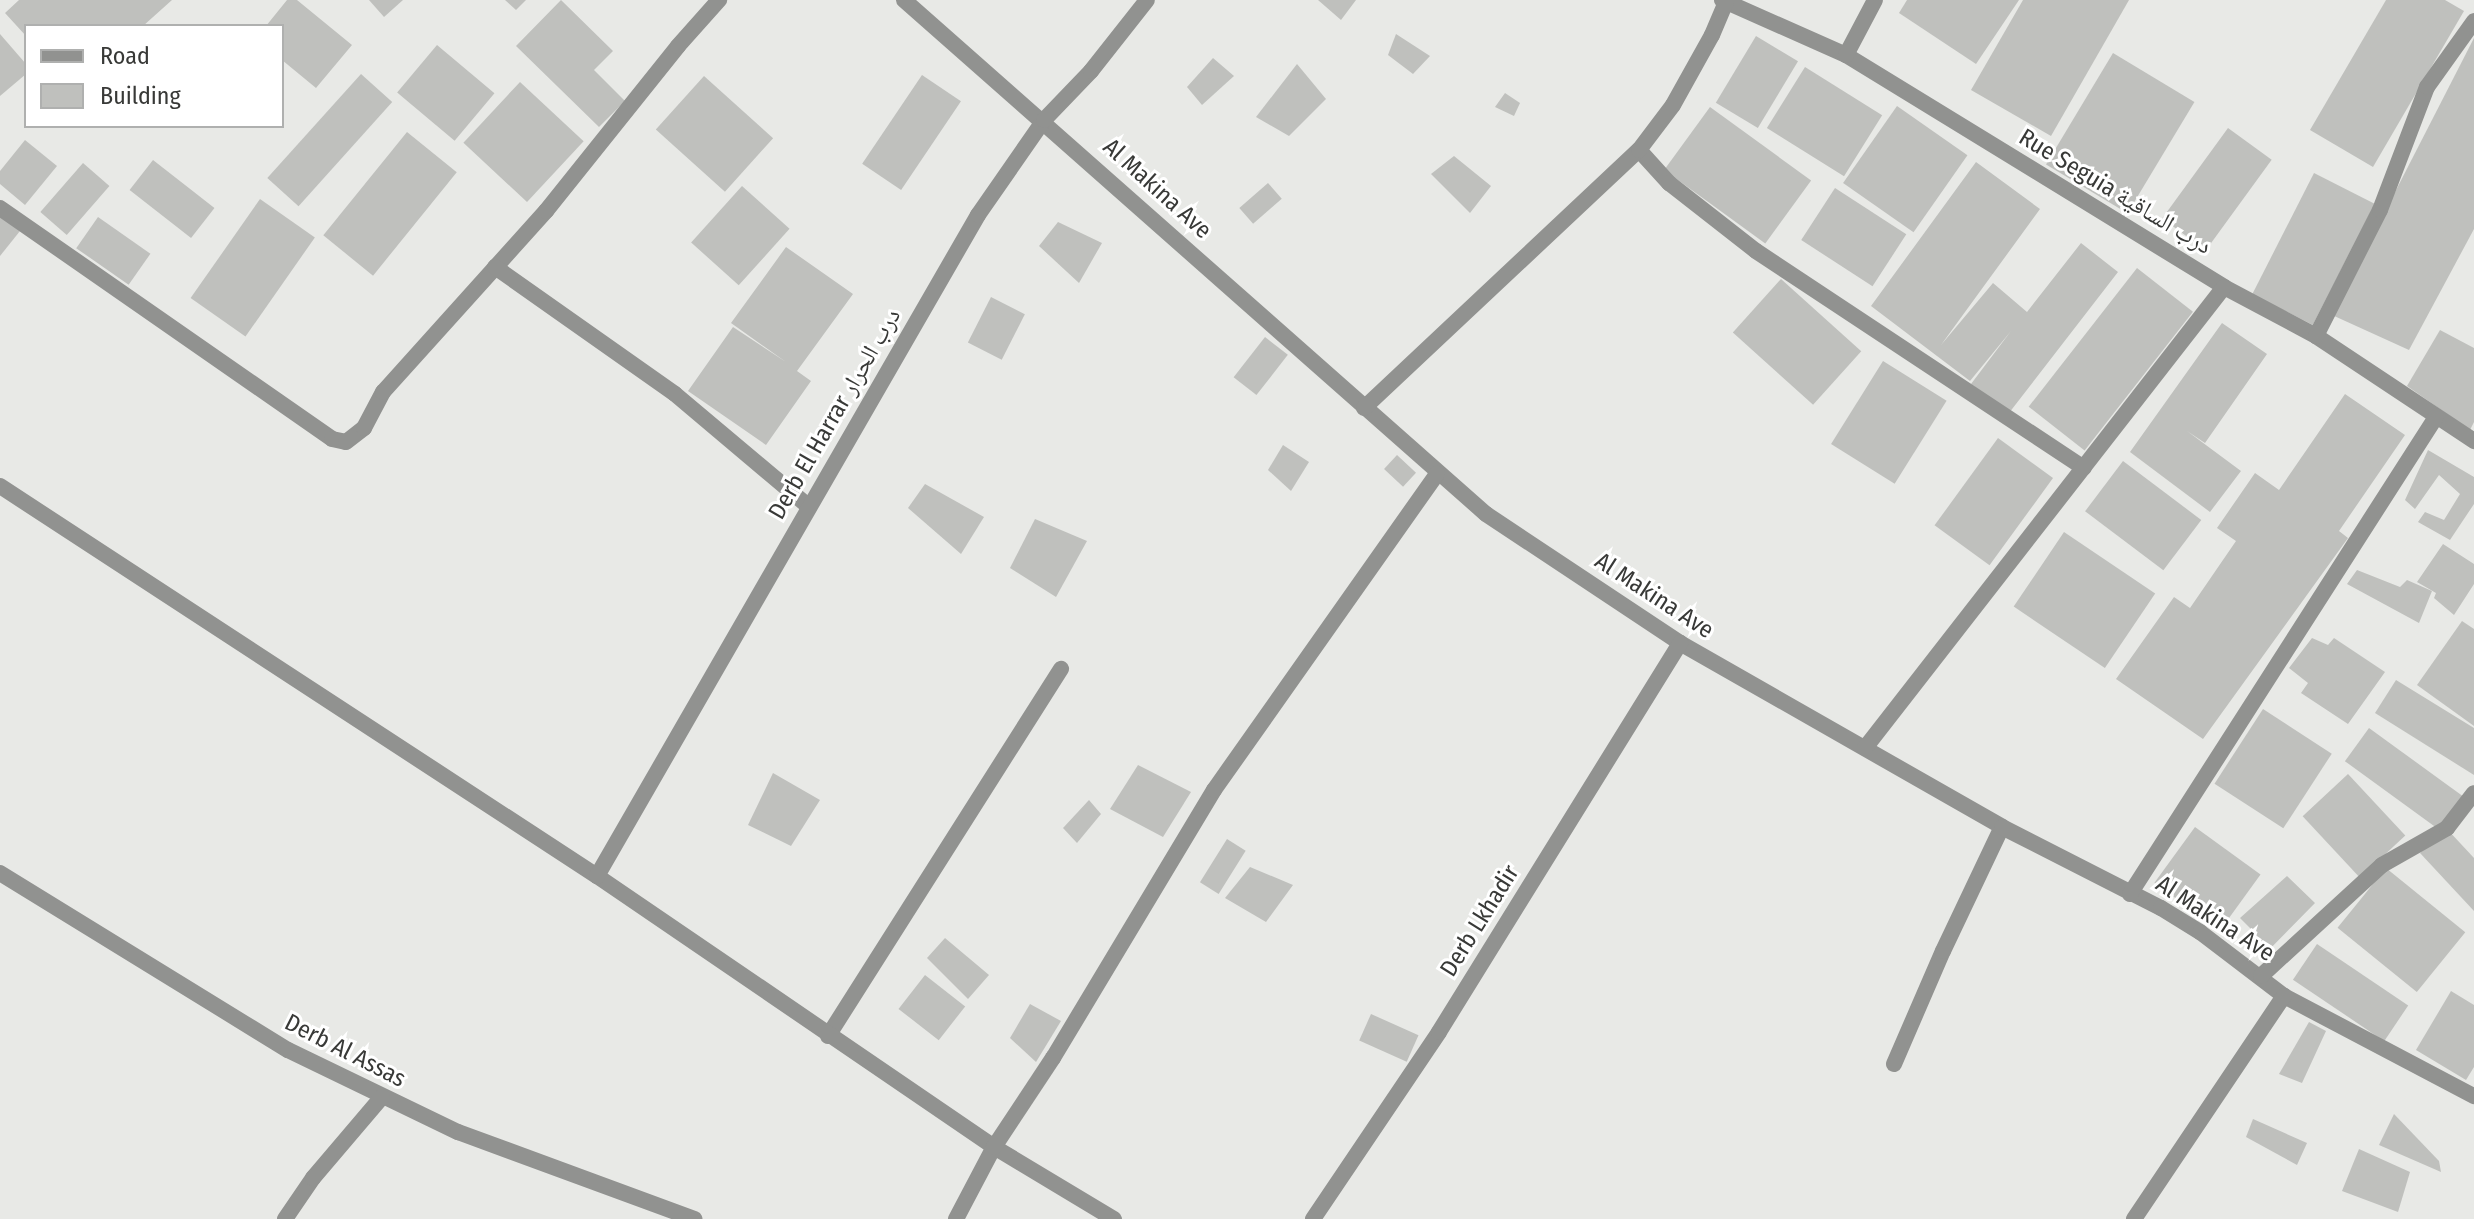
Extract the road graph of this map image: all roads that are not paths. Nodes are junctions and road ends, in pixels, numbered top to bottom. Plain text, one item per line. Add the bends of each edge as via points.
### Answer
1 (719, 0) edge
2 (904, 0) edge
3 (1147, 0) edge
4 (1875, 0) edge
5 (1724, 1) edge
6 (2474, 21) edge
7 (1846, 55) junction
8 (1044, 120) junction
9 (1639, 150) junction
10 (0, 208) edge
11 (495, 267) junction
12 (2224, 287) junction
13 (2316, 336) junction
14 (1364, 408) junction
15 (2436, 417) junction
16 (2474, 441) edge
17 (2084, 468) junction
18 (1437, 474) junction
19 (0, 486) edge
20 (809, 507) junction
21 (1680, 643) junction
22 (1061, 669) dead end
23 (1865, 748) junction
24 (2474, 793) edge
25 (2002, 827) junction
26 (0, 873) edge
27 (597, 876) junction
28 (2130, 894) junction
29 (2261, 976) junction
30 (2284, 996) junction
31 (828, 1036) junction
32 (1894, 1064) dead end
33 (2474, 1096) edge
34 (382, 1097) junction
35 (994, 1147) junction
36 (285, 1219) edge
37 (695, 1219) edge
38 (956, 1219) edge
39 (1114, 1219) edge
40 (1313, 1219) edge
41 (2134, 1219) edge

1 - 11 street
2 - 8 street, Al Makina Ave
3 - 8 street, Derb El Harrar درب الحرار
4 - 7 street
5 - 7 street, Rue Seguia درب الساقية
5 - 9 street via 1712,35 1673,105
6 - 13 street via 2427,87 2380,210
7 - 12 street, Rue Seguia درب الساقية
8 - 14 street, Al Makina Ave
8 - 20 street, Derb El Harrar درب الحرار via 978,215
9 - 14 street
9 - 17 street via 1669,183 1756,251
10 - 11 street via 332,439 346,442 364,428 383,392
11 - 20 street via 665,387
12 - 13 street, Rue Seguia درب الساقية
12 - 17 street
13 - 15 street, Rue Seguia درب الساقية
14 - 18 street, Al Makina Ave
15 - 16 street, Rue Seguia درب الساقية
15 - 28 street
17 - 23 street
18 - 21 street, Al Makina Ave via 1486,514
18 - 35 street via 1214,790
19 - 27 street
20 - 27 street, Derb El Harrar درب الحرار
21 - 23 street, Al Makina Ave
21 - 40 street, Derb Lkhadir via 1439,1032
22 - 31 street
23 - 25 street, Al Makina Ave
24 - 29 street via 2447,828 2382,865
25 - 28 street, Al Makina Ave
25 - 32 street
26 - 34 street, Derb Al Assas via 288,1050
27 - 31 street
28 - 29 street, Al Makina Ave via 2187,924
29 - 30 street, Al Makina Ave
30 - 33 street, Al Makina Ave
30 - 41 street
31 - 35 street
34 - 36 street
34 - 37 street, Derb Al Assas via 508,1152
35 - 38 street
35 - 39 street

